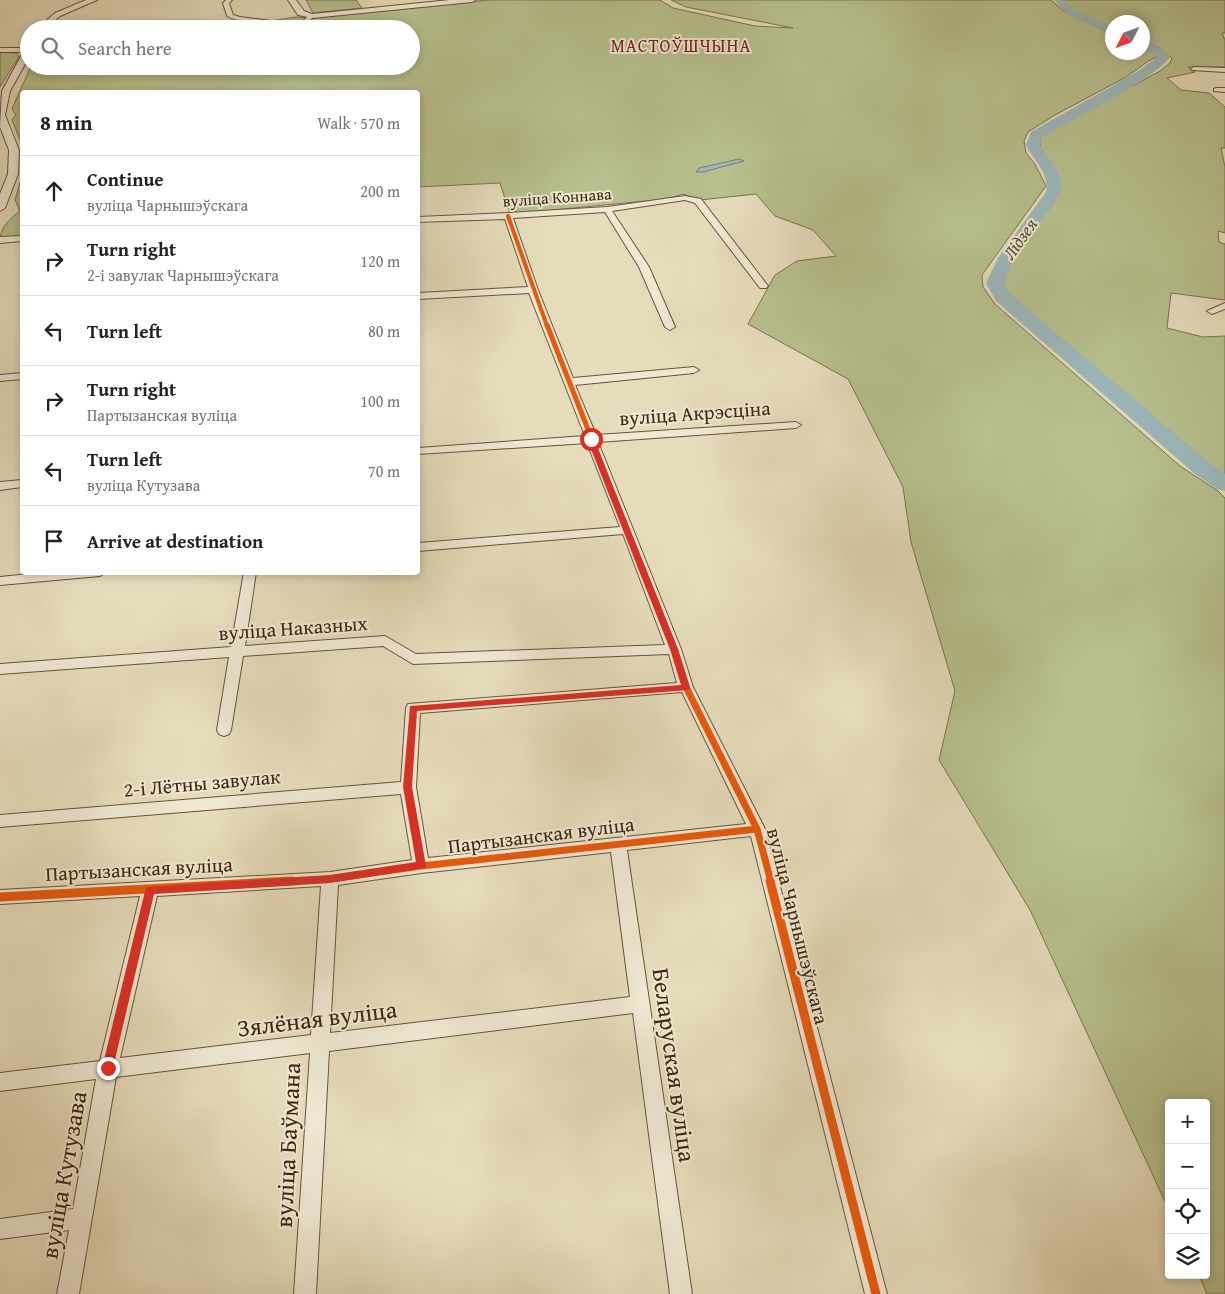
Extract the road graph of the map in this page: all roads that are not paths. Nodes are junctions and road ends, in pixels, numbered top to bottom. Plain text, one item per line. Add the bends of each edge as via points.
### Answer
1 (93, 0) edge
2 (229, 0) edge
3 (292, 0) edge
4 (472, 0) edge
5 (308, 15) junction
6 (49, 20) edge
7 (247, 20) edge
8 (306, 20) edge
9 (0, 50) edge
10 (20, 50) edge
11 (20, 65) edge
12 (1194, 70) dead end
13 (1225, 70) edge
14 (1216, 90) dead end
15 (1225, 90) edge
16 (0, 208) edge
17 (607, 209) junction
18 (508, 216) junction
19 (420, 219) edge
20 (20, 239) edge
21 (0, 240) edge
22 (763, 286) dead end
23 (533, 290) junction
24 (420, 296) edge
25 (1225, 306) edge
26 (1212, 311) dead end
27 (670, 327) dead end
28 (694, 370) dead end
29 (20, 376) edge
30 (0, 378) edge
31 (568, 382) junction
32 (796, 425) dead end
33 (591, 439) junction
34 (420, 451) edge
35 (20, 484) edge
36 (0, 486) edge
37 (628, 530) junction
38 (420, 546) edge
39 (67, 575) edge
40 (250, 575) edge
41 (0, 581) edge
42 (674, 649) junction
43 (237, 652) junction
44 (0, 669) edge
45 (686, 687) junction
46 (224, 730) dead end
47 (408, 787) junction
48 (0, 821) edge
49 (757, 829) junction
50 (618, 842) junction
51 (421, 866) junction
52 (330, 879) junction
53 (150, 890) junction
54 (0, 897) edge
55 (640, 1004) junction
56 (319, 1044) junction
57 (108, 1068) junction
58 (0, 1082) edge
59 (81, 1218) junction
60 (0, 1229) edge
61 (68, 1294) edge
62 (305, 1294) edge
63 (681, 1294) edge
64 (876, 1294) edge

1 - 6 street
2 - 7 street via 226,3 230,16
3 - 5 street via 301,13
4 - 5 street
5 - 8 street
9 - 10 street
11 - 16 street via 6,91 0,115 14,150 13,174
12 - 13 street
14 - 15 street
17 - 18 street, вуліца Коннава
17 - 22 street, вуліца Коннава via 685,198 698,201
17 - 27 street via 644,267
18 - 19 street, вуліца Коннава
18 - 23 street, вуліца Чарнышэўскага
20 - 21 street
23 - 24 street
23 - 31 street, вуліца Чарнышэўскага
25 - 26 street
28 - 31 street
29 - 30 street
31 - 33 street, вуліца Чарнышэўскага
32 - 33 street, вуліца Акрэсціна
33 - 34 street, вуліца Акрэсціна
33 - 37 street, вуліца Чарнышэўскага
35 - 36 street
37 - 38 street
37 - 42 street, вуліца Чарнышэўскага
39 - 41 street
40 - 43 street
42 - 43 street, вуліца Наказных via 413,659 385,641
42 - 45 street, вуліца Чарнышэўскага
43 - 44 street, вуліца Наказных
43 - 46 street
45 - 47 street via 413,708
45 - 49 street, вуліца Чарнышэўскага
47 - 48 street, 2-і Лётны завулак
47 - 51 street
49 - 50 street, Партызанская вуліца
49 - 64 street, вуліца Чарнышэўскага
50 - 51 street, Партызанская вуліца
50 - 55 street, Беларуская вуліца
51 - 52 street, Партызанская вуліца
52 - 53 street, Партызанская вуліца
52 - 56 street, вуліца Баўмана
53 - 54 street, Партызанская вуліца
53 - 57 street, вуліца Кутузава
55 - 56 street, Зялёная вуліца
55 - 63 street, Беларуская вуліца
56 - 57 street, Зялёная вуліца
56 - 62 street, вуліца Баўмана
57 - 58 street, Зялёная вуліца
57 - 59 street, вуліца Кутузава
59 - 60 street
59 - 61 street, вуліца Кутузава

